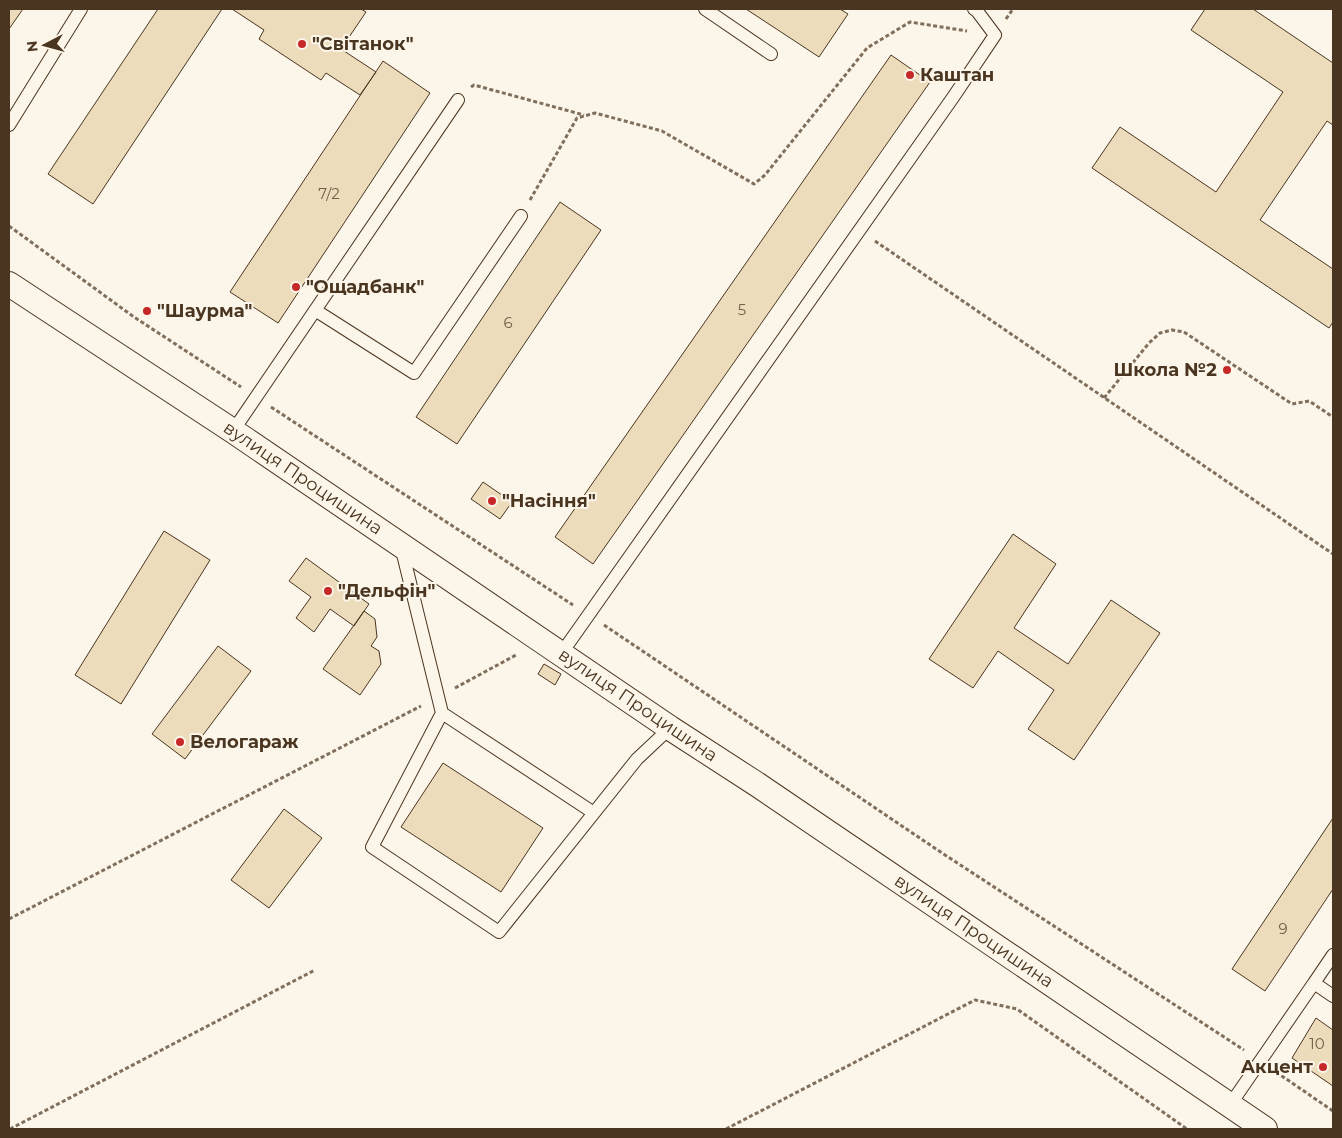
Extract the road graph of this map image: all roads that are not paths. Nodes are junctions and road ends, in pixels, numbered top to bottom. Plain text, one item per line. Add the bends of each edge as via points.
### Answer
1 (81, 9) edge
2 (705, 9) edge
3 (974, 9) edge
4 (771, 54) dead end
5 (458, 100) road end
6 (9, 125) edge
7 (521, 216) road end
8 (9, 284) edge
9 (315, 310) junction
10 (233, 431) junction
11 (400, 544) junction
12 (561, 654) junction
13 (442, 713) junction
14 (670, 728) junction
15 (594, 813) junction
16 (1333, 954) edge
17 (1314, 983) junction
18 (1333, 996) edge
19 (1230, 1105) junction
20 (1265, 1129) edge

1 - 6 lane
2 - 4 lane
3 - 12 lane via 995,35
5 - 9 lane
7 - 9 lane via 414,373
8 - 10 street, вулиця Процишина
9 - 10 lane
10 - 11 street, вулиця Процишина
11 - 12 street, вулиця Процишина
11 - 13 lane
12 - 14 street, вулиця Процишина
13 - 15 lane
13 - 15 lane via 372,847 499,932
14 - 15 lane via 637,759
14 - 19 street, вулиця Процишина
16 - 17 lane
17 - 18 lane
17 - 19 lane
19 - 20 street, вулиця Процишина

